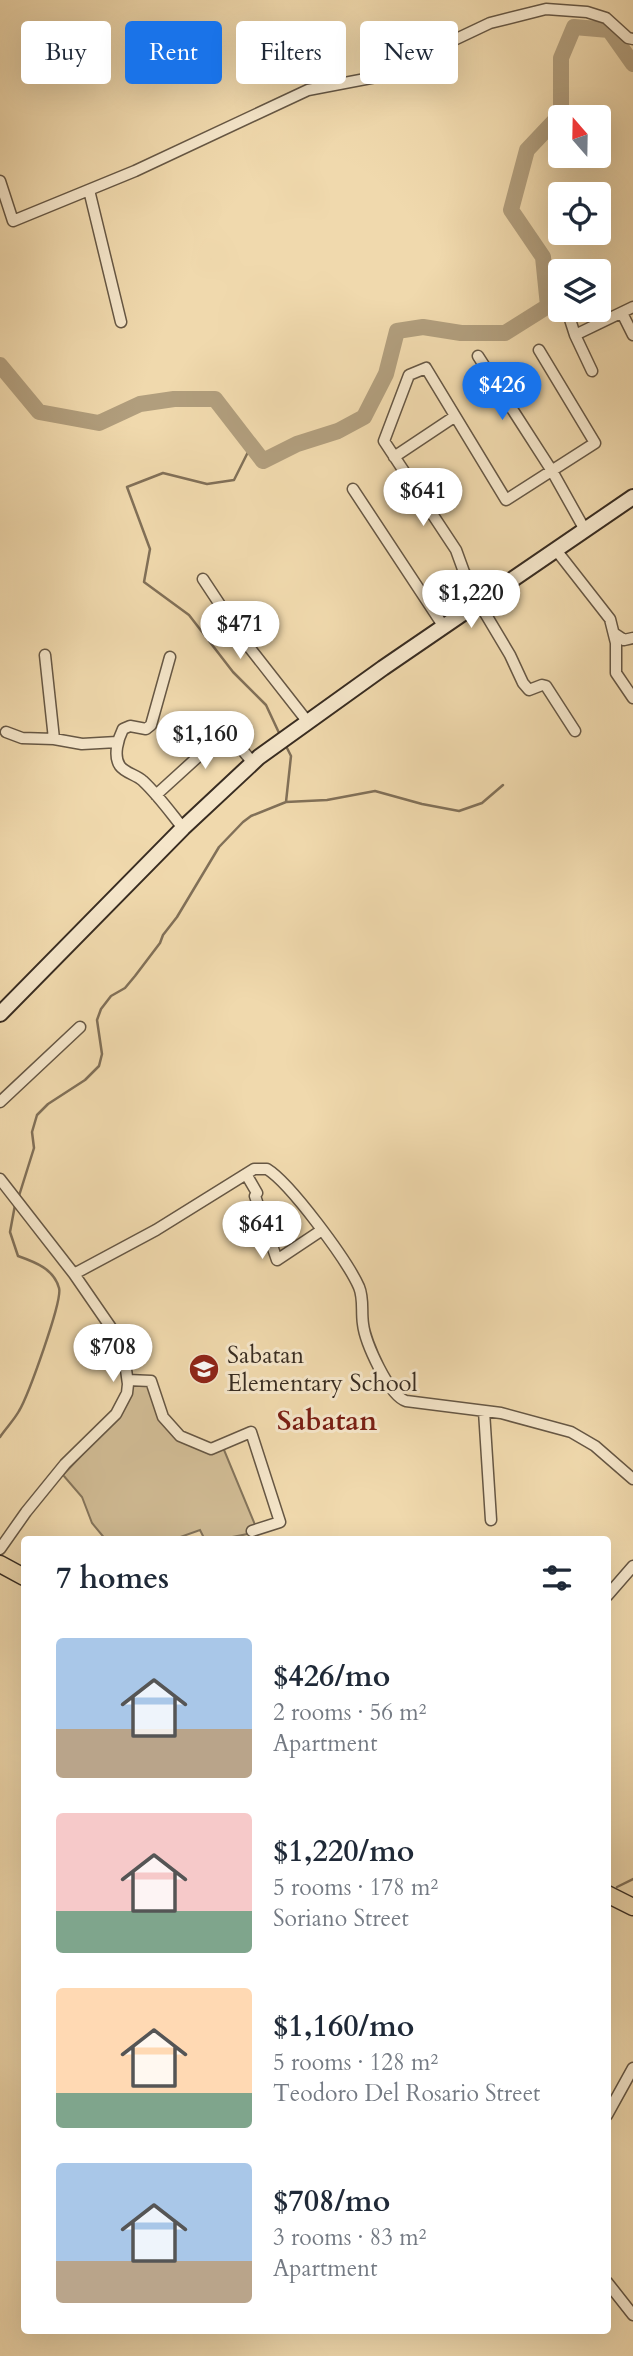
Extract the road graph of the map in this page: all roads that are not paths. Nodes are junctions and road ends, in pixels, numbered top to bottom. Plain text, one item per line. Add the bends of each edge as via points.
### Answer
1 (633, 39) edge
2 (0, 181) edge
3 (89, 190) junction
4 (633, 307) edge
5 (622, 313) junction
6 (121, 321) dead end
7 (571, 322) edge
8 (575, 335) junction
9 (633, 335) edge
10 (539, 350) dead end
11 (478, 356) dead end
12 (592, 371) dead end
13 (454, 417) junction
14 (394, 457) junction
15 (552, 471) junction
16 (353, 489) dead end
17 (633, 497) edge
18 (585, 530) junction
19 (556, 550) junction
20 (203, 579) dead end
21 (481, 601) junction
22 (444, 627) junction
23 (615, 634) junction
24 (633, 638) edge
25 (45, 655) dead end
26 (170, 657) dead end
27 (633, 698) edge
28 (307, 721) junction
29 (575, 731) dead end
30 (6, 732) dead end
31 (54, 739) junction
32 (117, 742) junction
33 (253, 762) junction
34 (156, 795) junction
35 (183, 828) junction
36 (0, 1014) edge
37 (80, 1027) dead end
38 (0, 1102) edge
39 (246, 1174) junction
40 (0, 1179) edge
41 (322, 1230) junction
42 (74, 1274) junction
43 (128, 1380) junction
44 (484, 1411) junction
45 (633, 1479) edge
46 (491, 1520) dead end
47 (252, 1531) dead end
48 (0, 1549) edge
49 (0, 1564) edge
50 (633, 1566) edge
51 (21, 1575) edge
52 (611, 1591) edge
53 (611, 1896) edge
54 (633, 1907) edge
55 (633, 2068) edge
56 (611, 2108) edge
57 (611, 2287) edge
58 (633, 2315) edge

1 - 3 street via 606,18 587,12 546,9 490,23 376,77 308,90
2 - 3 street via 13,221
3 - 6 street
4 - 5 street
5 - 8 street
5 - 9 street
7 - 8 street
8 - 12 street
10 - 15 street via 595,443
11 - 15 street
13 - 14 street
13 - 14 street via 426,368 409,374 384,442
13 - 15 street via 506,500
14 - 21 street via 456,550
15 - 18 street
16 - 22 street
17 - 18 main road
18 - 19 main road
19 - 21 main road
19 - 23 street via 607,612
20 - 28 street
21 - 22 main road
21 - 29 street via 525,686 529,690 546,686
22 - 28 main road
23 - 24 street via 624,640
23 - 27 street via 616,673
25 - 31 street
26 - 32 street via 151,725 146,729 125,727
28 - 33 main road
30 - 31 street via 22,738
31 - 32 street via 82,744
32 - 34 street via 121,767
33 - 34 street via 232,736 223,734
33 - 35 main road
34 - 35 street
35 - 36 main road
37 - 38 street
39 - 41 street via 257,1168 270,1170
39 - 41 street via 257,1193 277,1260
39 - 42 street
40 - 42 street
41 - 44 street via 357,1284 366,1336 399,1398
42 - 43 street via 120,1343
43 - 47 street via 151,1381 163,1417 180,1436 211,1449 251,1432 280,1522
43 - 48 street via 116,1414 65,1464
44 - 45 street via 579,1436
44 - 46 street
49 - 51 main road
50 - 52 street
53 - 54 main road
55 - 56 street
57 - 58 street

